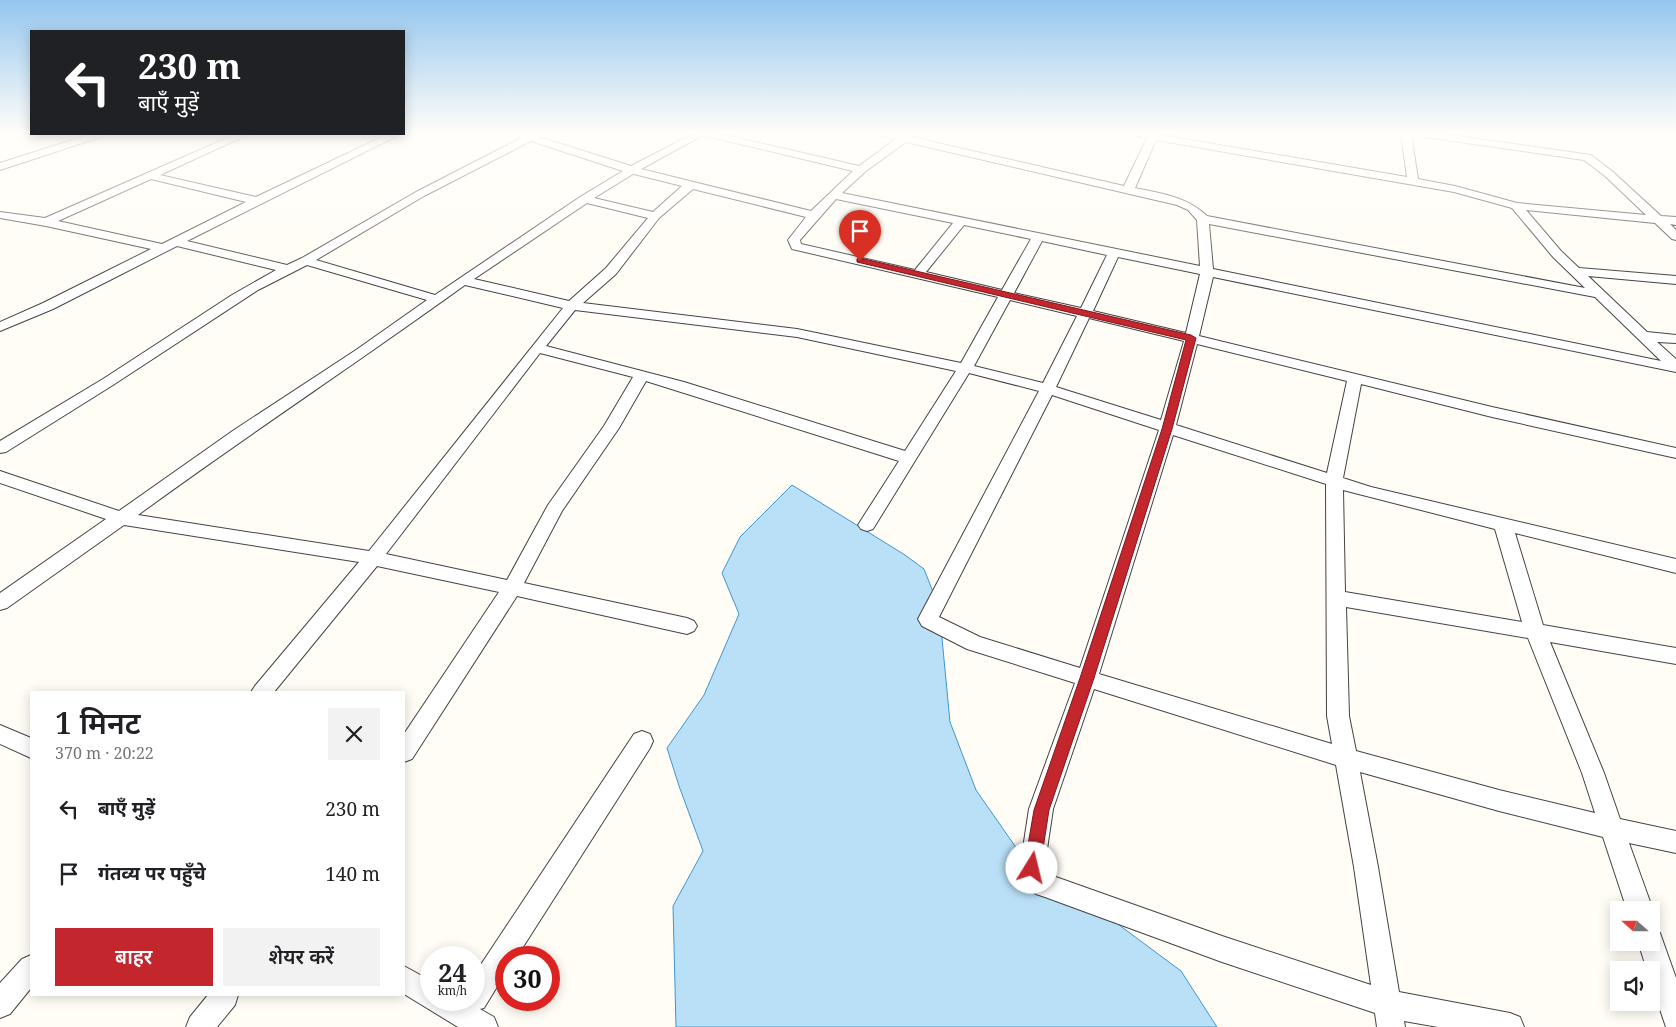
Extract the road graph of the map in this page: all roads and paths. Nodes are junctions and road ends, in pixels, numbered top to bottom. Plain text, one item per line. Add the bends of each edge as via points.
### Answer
1 (137, 182) edge
2 (175, 182) edge
3 (296, 182) edge
4 (442, 182) edge
5 (612, 182) edge
6 (674, 182) edge
7 (849, 182) edge
8 (1095, 182) edge
9 (1132, 182) edge
10 (1413, 182) edge
11 (1617, 182) edge
12 (689, 186) junction
13 (1128, 190) junction
14 (835, 195) junction
15 (584, 199) junction
16 (256, 201) junction
17 (1516, 206) junction
18 (0, 215) edge
19 (812, 215) junction
20 (655, 216) junction
21 (1203, 219) junction
22 (1658, 220) junction
23 (961, 221) junction
24 (1676, 221) edge
25 (46, 222) junction
26 (1676, 236) edge
27 (1038, 238) junction
28 (175, 242) junction
29 (162, 248) junction
30 (1114, 252) junction
31 (306, 261) junction
32 (287, 269) junction
33 (1207, 270) junction
34 (1574, 271) junction
35 (918, 274) junction
36 (1676, 280) edge
37 (464, 281) junction
38 (1598, 294) junction
39 (1006, 295) junction
40 (436, 299) junction
41 (572, 306) junction
42 (1086, 314) junction
43 (0, 327) edge
44 (1643, 336) junction
45 (1191, 338) junction
46 (1676, 339) edge
47 (537, 348) junction
48 (1676, 367) edge
49 (965, 368) junction
50 (641, 376) junction
51 (1354, 378) junction
52 (1047, 389) junction
53 (1167, 429) junction
54 (0, 448) edge
55 (1676, 453) edge
56 (908, 458) junction
57 (0, 477) edge
58 (1334, 481) junction
59 (121, 518) junction
60 (868, 525) dead end
61 (1503, 525) junction
62 (373, 558) junction
63 (1676, 566) edge
64 (512, 588) junction
65 (1337, 598) junction
66 (0, 603) edge
67 (686, 626) dead end
68 (1535, 631) junction
69 (1676, 656) edge
70 (1087, 678) junction
71 (263, 691) edge
72 (0, 734) edge
73 (642, 741) dead end
74 (30, 748) edge
75 (405, 750) edge
76 (1346, 760) junction
77 (1614, 830) junction
78 (1676, 842) edge
79 (1637, 901) edge
80 (1654, 951) edge
81 (30, 969) edge
82 (405, 980) edge
83 (420, 989) edge
84 (224, 996) edge
85 (0, 1004) edge
86 (470, 1013) edge
87 (1390, 1015) edge
88 (1676, 1018) edge
89 (200, 1027) edge
90 (1510, 1027) edge

1 - 25 street
2 - 16 street
3 - 16 street
4 - 31 street
5 - 15 street
6 - 12 street
7 - 14 street
8 - 13 street
9 - 13 street
10 - 17 street via 1456,189
11 - 22 street
12 - 19 street
12 - 20 street
13 - 21 street via 1181,202
14 - 19 street
14 - 23 street
15 - 20 street
15 - 37 street
16 - 28 street
17 - 22 street
17 - 34 street
18 - 25 street
19 - 35 street via 794,240 796,246
20 - 41 street via 611,270
21 - 33 street
21 - 38 street
22 - 24 street
22 - 26 street
23 - 27 street
23 - 35 street
25 - 29 street
27 - 30 street
27 - 39 street
28 - 29 street
28 - 32 street
29 - 43 street
30 - 33 street
30 - 42 street
31 - 32 street
31 - 40 street
32 - 54 street
33 - 45 street
33 - 48 street
34 - 36 street
34 - 38 street
35 - 39 street
37 - 40 street
37 - 41 street
38 - 44 street
39 - 42 street
39 - 49 street
40 - 59 street
41 - 47 street
41 - 49 street via 796,333
42 - 45 street
42 - 52 street
44 - 46 street
44 - 48 street
45 - 51 street
45 - 53 street
47 - 50 street
47 - 62 street
49 - 52 street
49 - 56 street
50 - 56 street via 679,385
50 - 64 street via 611,428 554,509
51 - 55 street
51 - 58 street
52 - 53 street
52 - 70 street via 928,619 974,643
53 - 58 street
53 - 70 street
56 - 60 street
57 - 59 street
58 - 61 street
58 - 65 street
59 - 62 street
59 - 66 street
61 - 63 street
61 - 68 street
62 - 64 street
62 - 71 street
64 - 67 street
64 - 75 street
65 - 68 street
65 - 76 street via 1338,716
68 - 69 street
68 - 77 street
70 - 76 street
70 - 87 street via 1041,810 1032,868 1037,881
72 - 74 street
73 - 86 street
76 - 77 street
76 - 87 street
77 - 78 street
77 - 79 street
80 - 88 street
81 - 85 street
82 - 83 street
84 - 89 street
87 - 90 street

